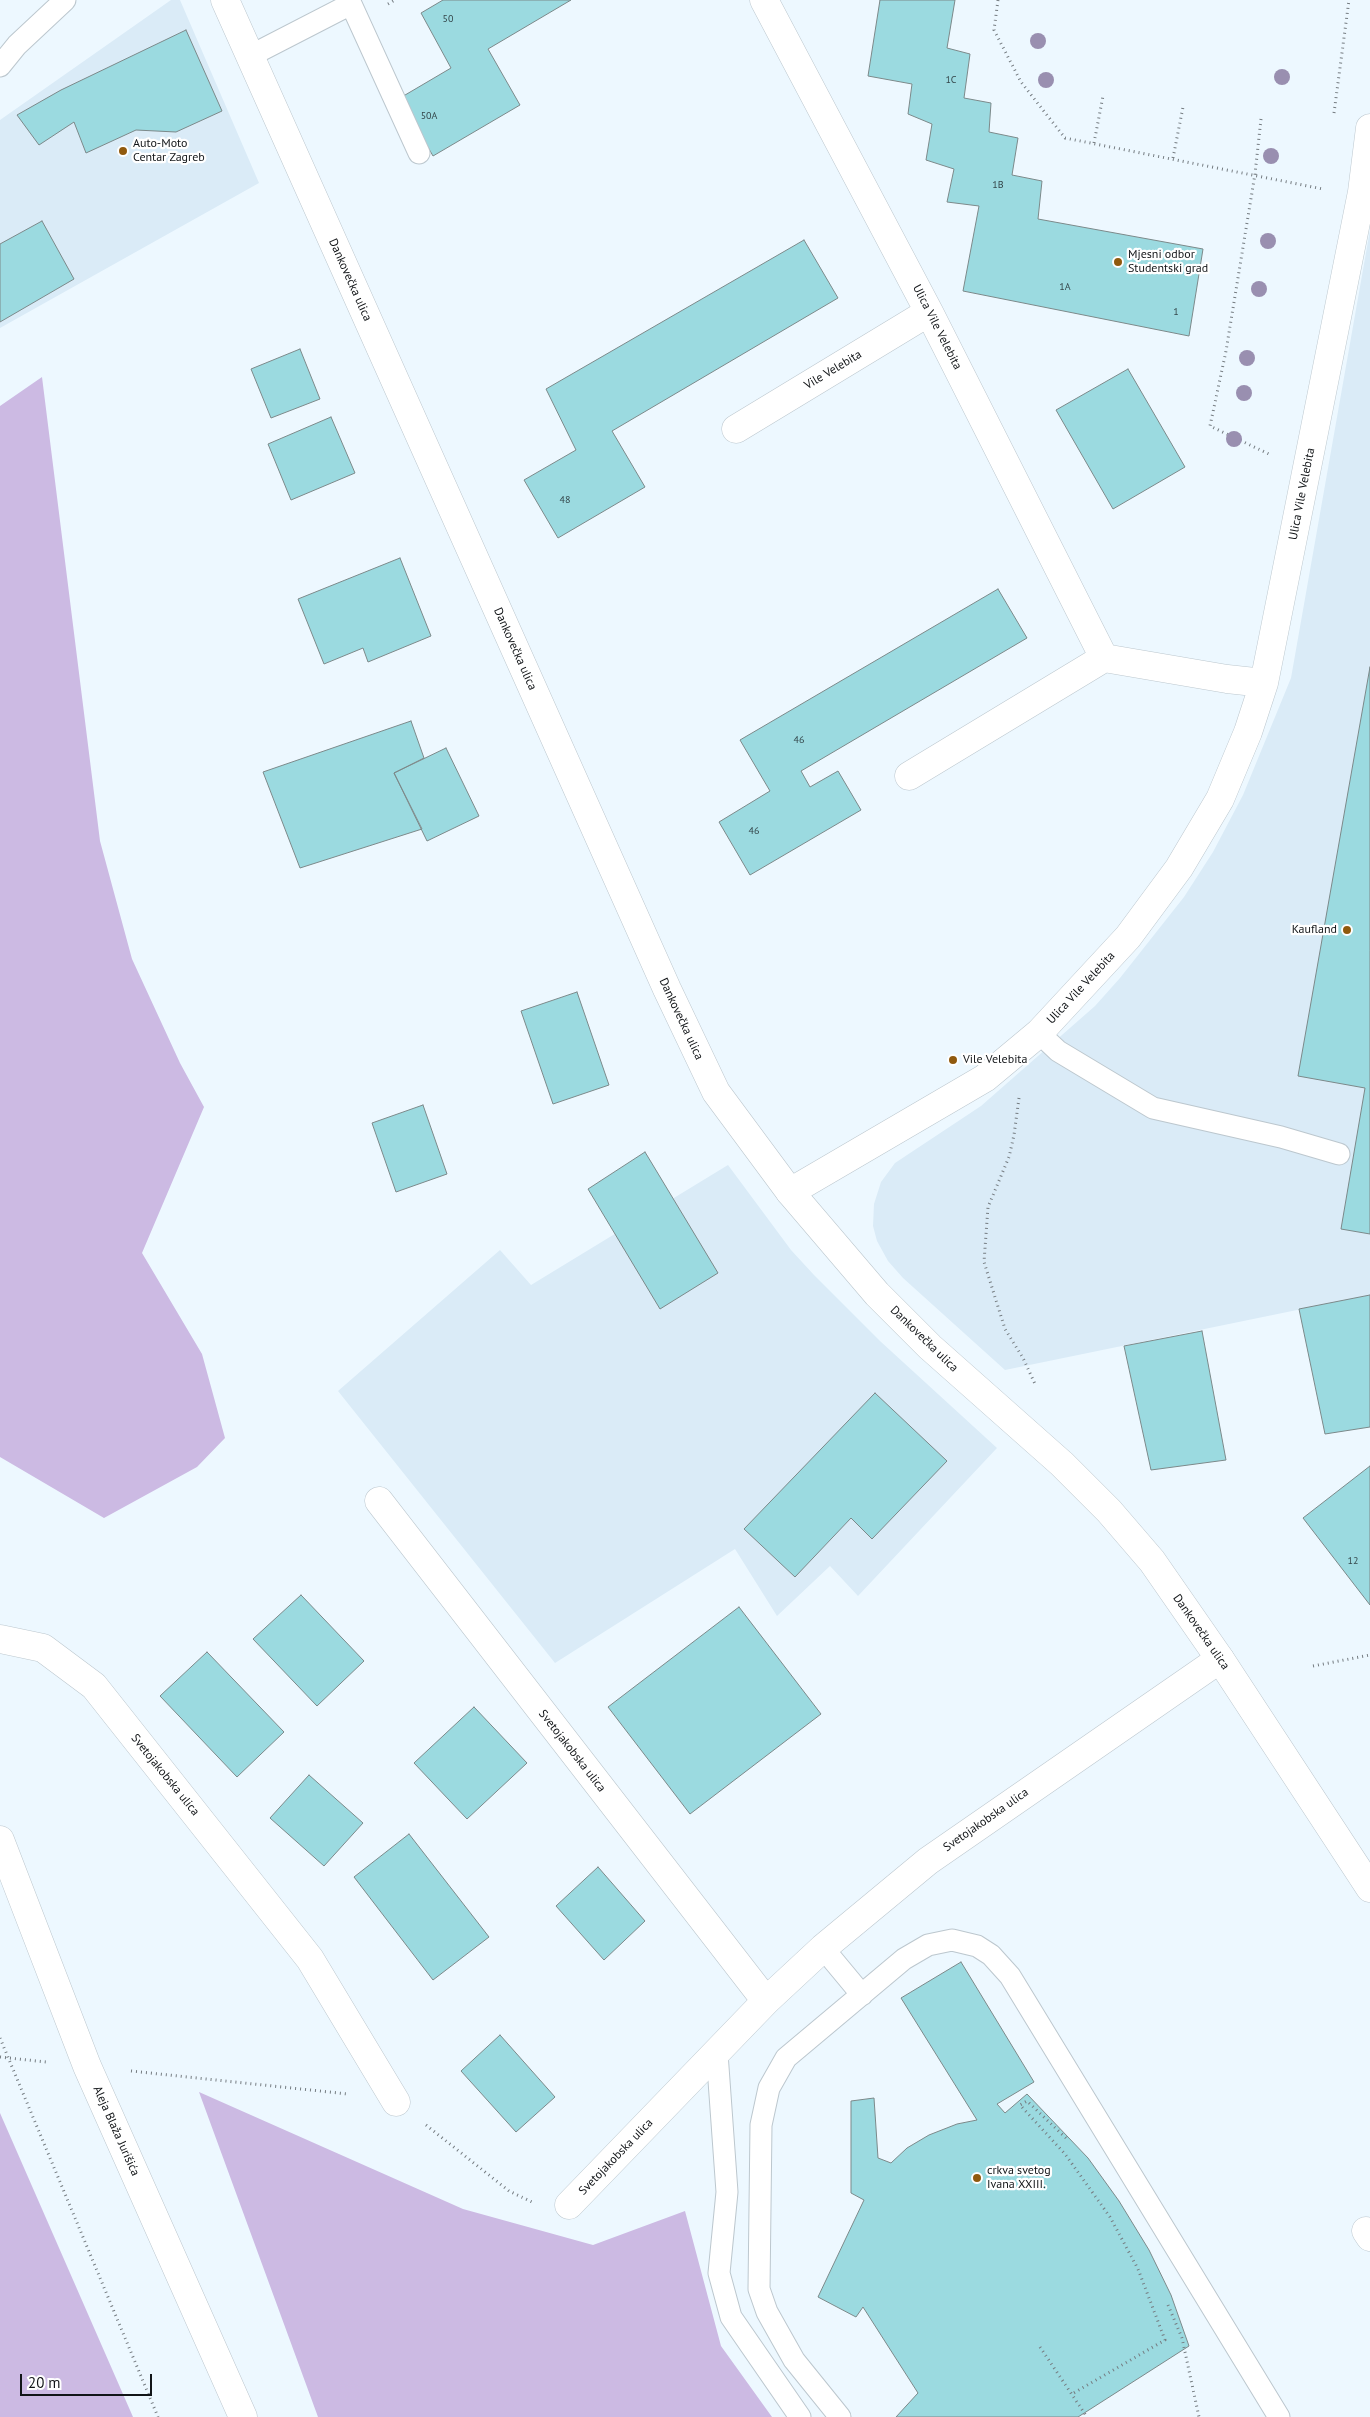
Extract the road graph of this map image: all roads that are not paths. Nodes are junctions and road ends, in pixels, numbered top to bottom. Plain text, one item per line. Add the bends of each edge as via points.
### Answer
1 (65, 0) edge
2 (225, 0) edge
3 (764, 0) edge
4 (250, 56) junction
5 (0, 66) edge
6 (1370, 128) edge
7 (419, 153) dead end
8 (929, 312) junction
9 (736, 429) dead end
10 (1104, 658) junction
11 (1264, 684) junction
12 (909, 776) dead end
13 (1039, 1034) junction
14 (1339, 1154) dead end
15 (790, 1192) junction
16 (379, 1501) dead end
17 (0, 1639) edge
18 (1220, 1659) junction
19 (0, 1840) edge
20 (1370, 1888) edge
21 (823, 1948) junction
22 (862, 1995) junction
23 (766, 2001) junction
24 (717, 2054) junction
25 (396, 2102) road end
26 (569, 2205) road end
27 (243, 2417) edge
28 (800, 2417) edge
29 (840, 2417) edge
30 (1279, 2417) edge

1 - 5 lane via 17,45
2 - 4 street, Dankovečka ulica
3 - 8 street, Ulica Vile Velebita
4 - 7 lane via 351,4
4 - 15 street, Dankovečka ulica via 704,1070 716,1092
6 - 11 street, Ulica Vile Velebita via 1360,201
8 - 9 street, Vile Velebita
8 - 10 street, Ulica Vile Velebita
10 - 11 street
10 - 12 street
11 - 13 street, Ulica Vile Velebita via 1220,799 1179,868 1128,937
13 - 14 lane via 1058,1051 1153,1108
13 - 15 street, Ulica Vile Velebita via 985,1078
15 - 18 street, Dankovečka ulica via 877,1294 930,1347 1062,1464 1109,1511 1152,1561
16 - 23 street, Svetojakobska ulica
17 - 25 street, Svetojakobska ulica via 43,1648 94,1686 310,1959
18 - 20 street, Dankovečka ulica
18 - 21 street, Svetojakobska ulica via 928,1860
19 - 27 street, Aleja Blaža Jurišića via 87,2066
21 - 22 lane
21 - 23 street, Svetojakobska ulica
22 - 29 lane via 786,2058 769,2088 761,2125 759,2289 767,2312 794,2360
22 - 30 lane via 904,1959 928,1945 952,1940 977,1946 991,1955 1015,1985
23 - 24 street, Svetojakobska ulica
24 - 26 street, Svetojakobska ulica
24 - 28 lane via 727,2192 719,2273 731,2317

